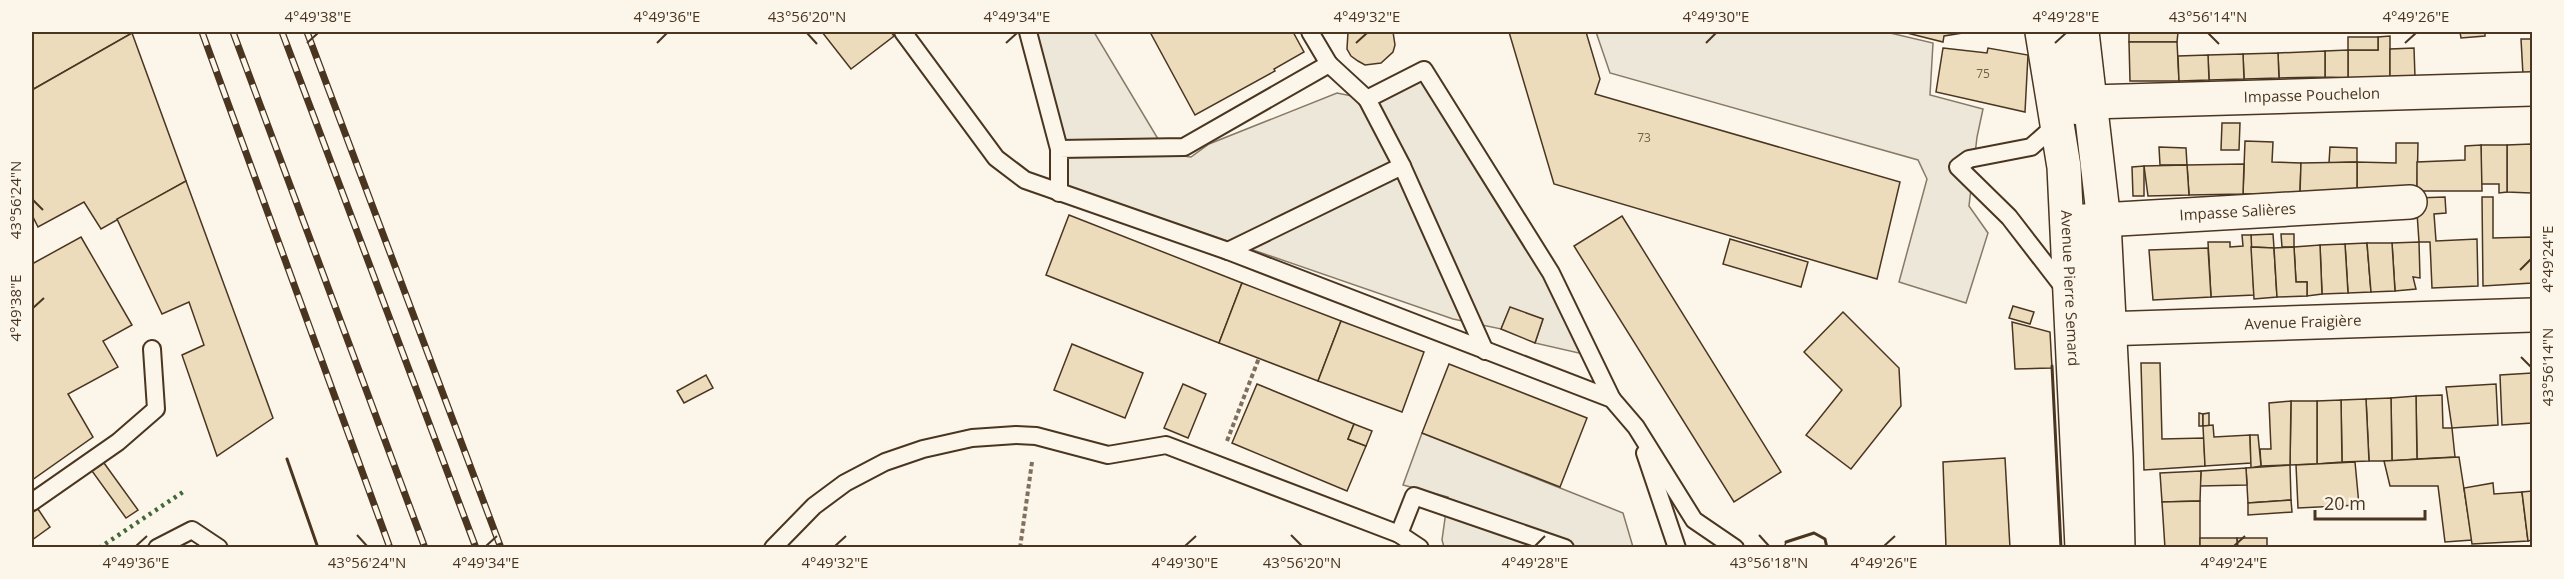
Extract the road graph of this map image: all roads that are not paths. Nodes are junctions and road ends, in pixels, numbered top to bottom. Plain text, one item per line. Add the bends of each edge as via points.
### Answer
1 (903, 32) edge
2 (1028, 32) edge
3 (1310, 32) edge
4 (2042, 32) edge
5 (2062, 32) edge
6 (2082, 32) edge
7 (1329, 64) junction
8 (2532, 89) edge
9 (1367, 99) junction
10 (2074, 111) junction
11 (1059, 148) junction
12 (1402, 166) junction
13 (1059, 193) junction
14 (2410, 202) dead end
15 (2086, 222) junction
16 (1228, 251) junction
17 (2071, 297) junction
18 (2532, 315) edge
19 (2091, 330) junction
20 (152, 349) dead end
21 (1485, 351) junction
22 (1612, 399) junction
23 (1636, 427) junction
24 (32, 502) edge
25 (1399, 534) junction
26 (157, 548) edge
27 (219, 548) edge
28 (773, 548) edge
29 (1420, 548) edge
30 (1565, 548) edge
31 (1677, 548) edge
32 (1735, 548) edge
33 (2082, 548) edge
34 (2100, 548) edge
35 (2118, 548) edge

1 - 13 lane via 996,158 1025,180
2 - 11 lane
3 - 7 lane
4 - 10 street, Avenue Pierre Semard
5 - 10 lane, Avenue Pierre Semard
6 - 10 street, Avenue Pierre Semard
7 - 9 lane
7 - 11 lane via 1184,147
8 - 10 street, Impasse Pouchelon
9 - 12 lane
9 - 22 lane via 1424,70 1551,273
10 - 15 street, Avenue Pierre Semard via 2064,167
10 - 17 lane via 2031,147 1970,159 1958,167 2009,217
11 - 13 lane
12 - 16 lane
12 - 21 lane
13 - 16 lane
14 - 15 street, Impasse Salières
15 - 17 street, Avenue Pierre Semard
15 - 19 street, Avenue Pierre Semard
16 - 21 lane
17 - 19 street, Avenue Pierre Semard
18 - 19 street, Avenue Fraigière
19 - 33 street, Avenue Pierre Semard
19 - 34 lane, Avenue Pierre Semard
19 - 35 street, Avenue Pierre Semard via 2116,457
20 - 24 lane via 156,409 118,442
21 - 22 lane
22 - 23 lane
23 - 31 lane
23 - 32 lane via 1694,520
25 - 28 lane via 1166,445 1108,455 1036,436 1016,435 972,438 885,462 845,483 814,506
25 - 29 lane
25 - 30 lane via 1414,496
26 - 27 lane via 192,530

